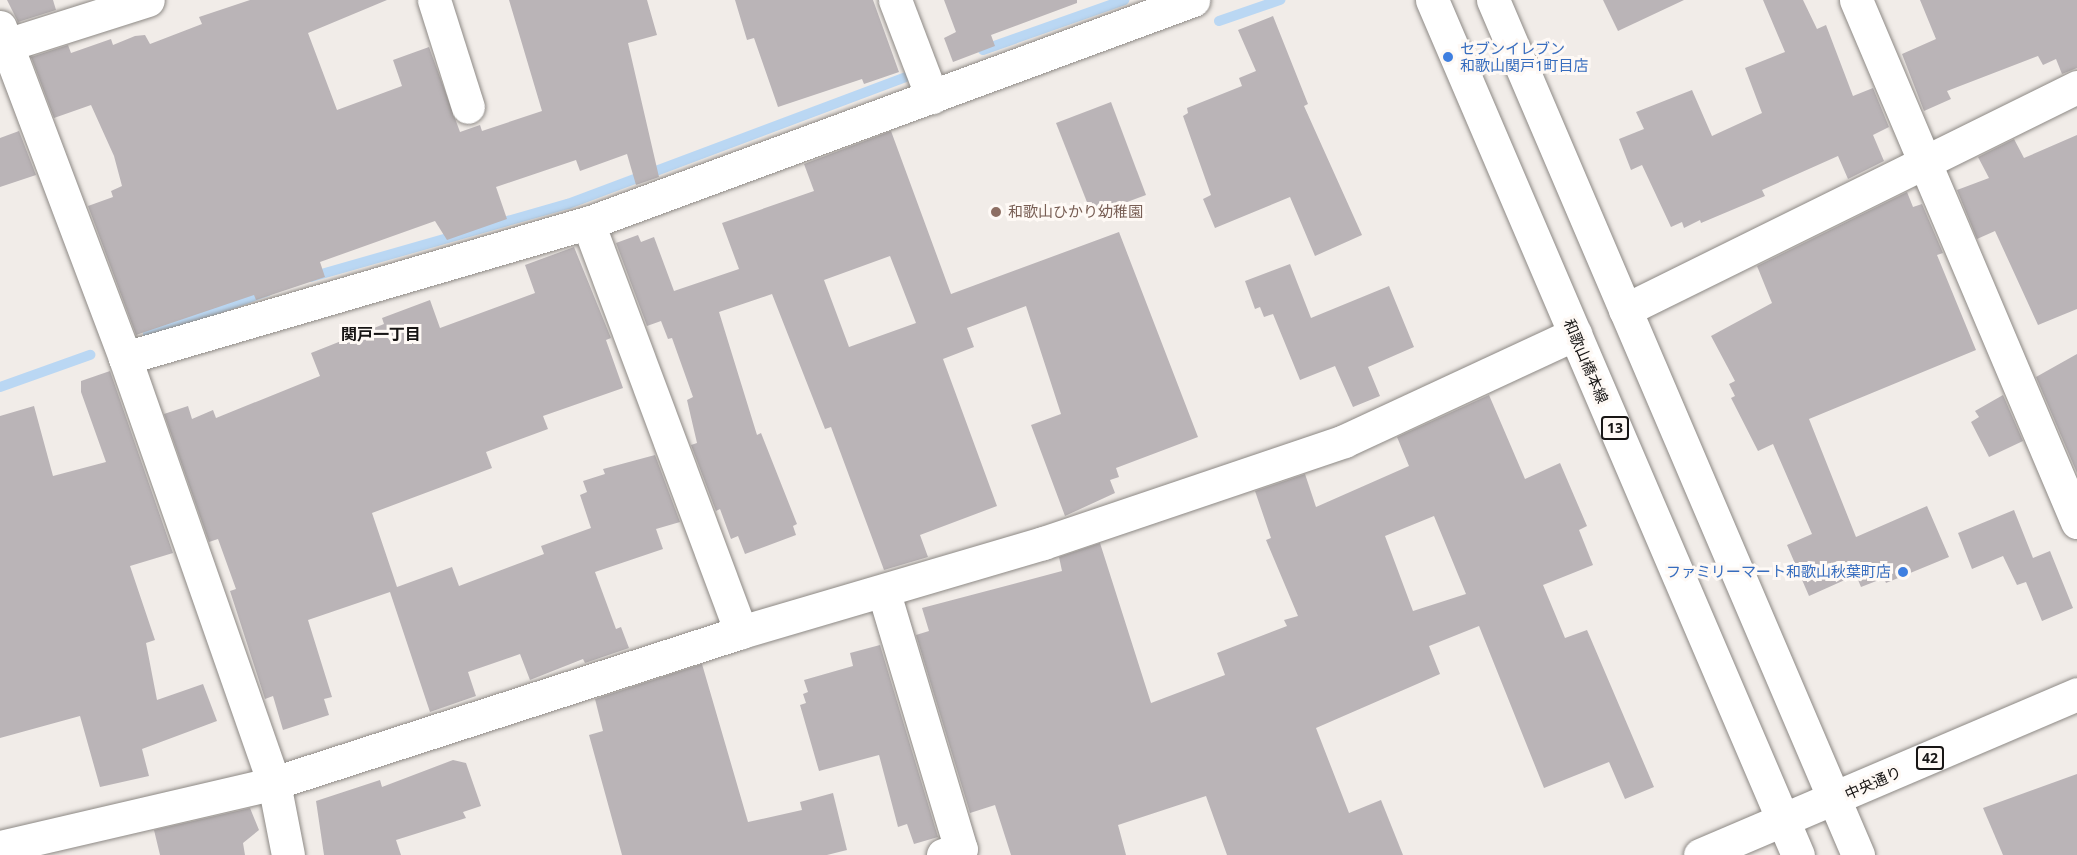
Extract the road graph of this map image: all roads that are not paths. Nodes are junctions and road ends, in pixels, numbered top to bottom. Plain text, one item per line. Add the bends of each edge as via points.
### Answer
1 (148, 0) edge
2 (435, 0) edge
3 (895, 0) edge
4 (1193, 0) edge
5 (1432, 0) edge
6 (1493, 0) edge
7 (1856, 0) edge
8 (2, 40) edge
9 (2077, 87) edge
10 (932, 97) junction
11 (468, 107) dead end
12 (1925, 162) junction
13 (588, 223) junction
14 (1625, 310) junction
15 (1575, 334) junction
16 (125, 358) junction
17 (2077, 522) edge
18 (884, 593) junction
19 (741, 632) junction
20 (2077, 694) edge
21 (274, 783) junction
22 (1835, 800) junction
23 (1783, 822) junction
24 (0, 847) edge
25 (288, 855) edge
26 (943, 855) edge
27 (1700, 855) edge
28 (1798, 855) edge
29 (1858, 855) edge

1 - 8 main road
2 - 11 main road
3 - 10 main road
4 - 10 main road
5 - 15 main road, 和歌山橋本線 / 13
6 - 14 main road
7 - 12 main road
8 - 16 main road
9 - 12 main road
10 - 13 main road
12 - 14 main road
12 - 17 main road
13 - 16 main road
13 - 19 main road
14 - 22 main road
15 - 18 main road via 1344,441
15 - 23 main road, 和歌山橋本線 / 13
16 - 21 main road
18 - 19 main road
18 - 26 main road via 961,849
19 - 21 main road
20 - 22 main road, 中央通り / 42
21 - 24 main road
21 - 25 main road
22 - 23 main road, 中央通り / 42
22 - 29 main road
23 - 27 main road, 中央通り / 42
23 - 28 main road, 和歌山橋本線 / 13

